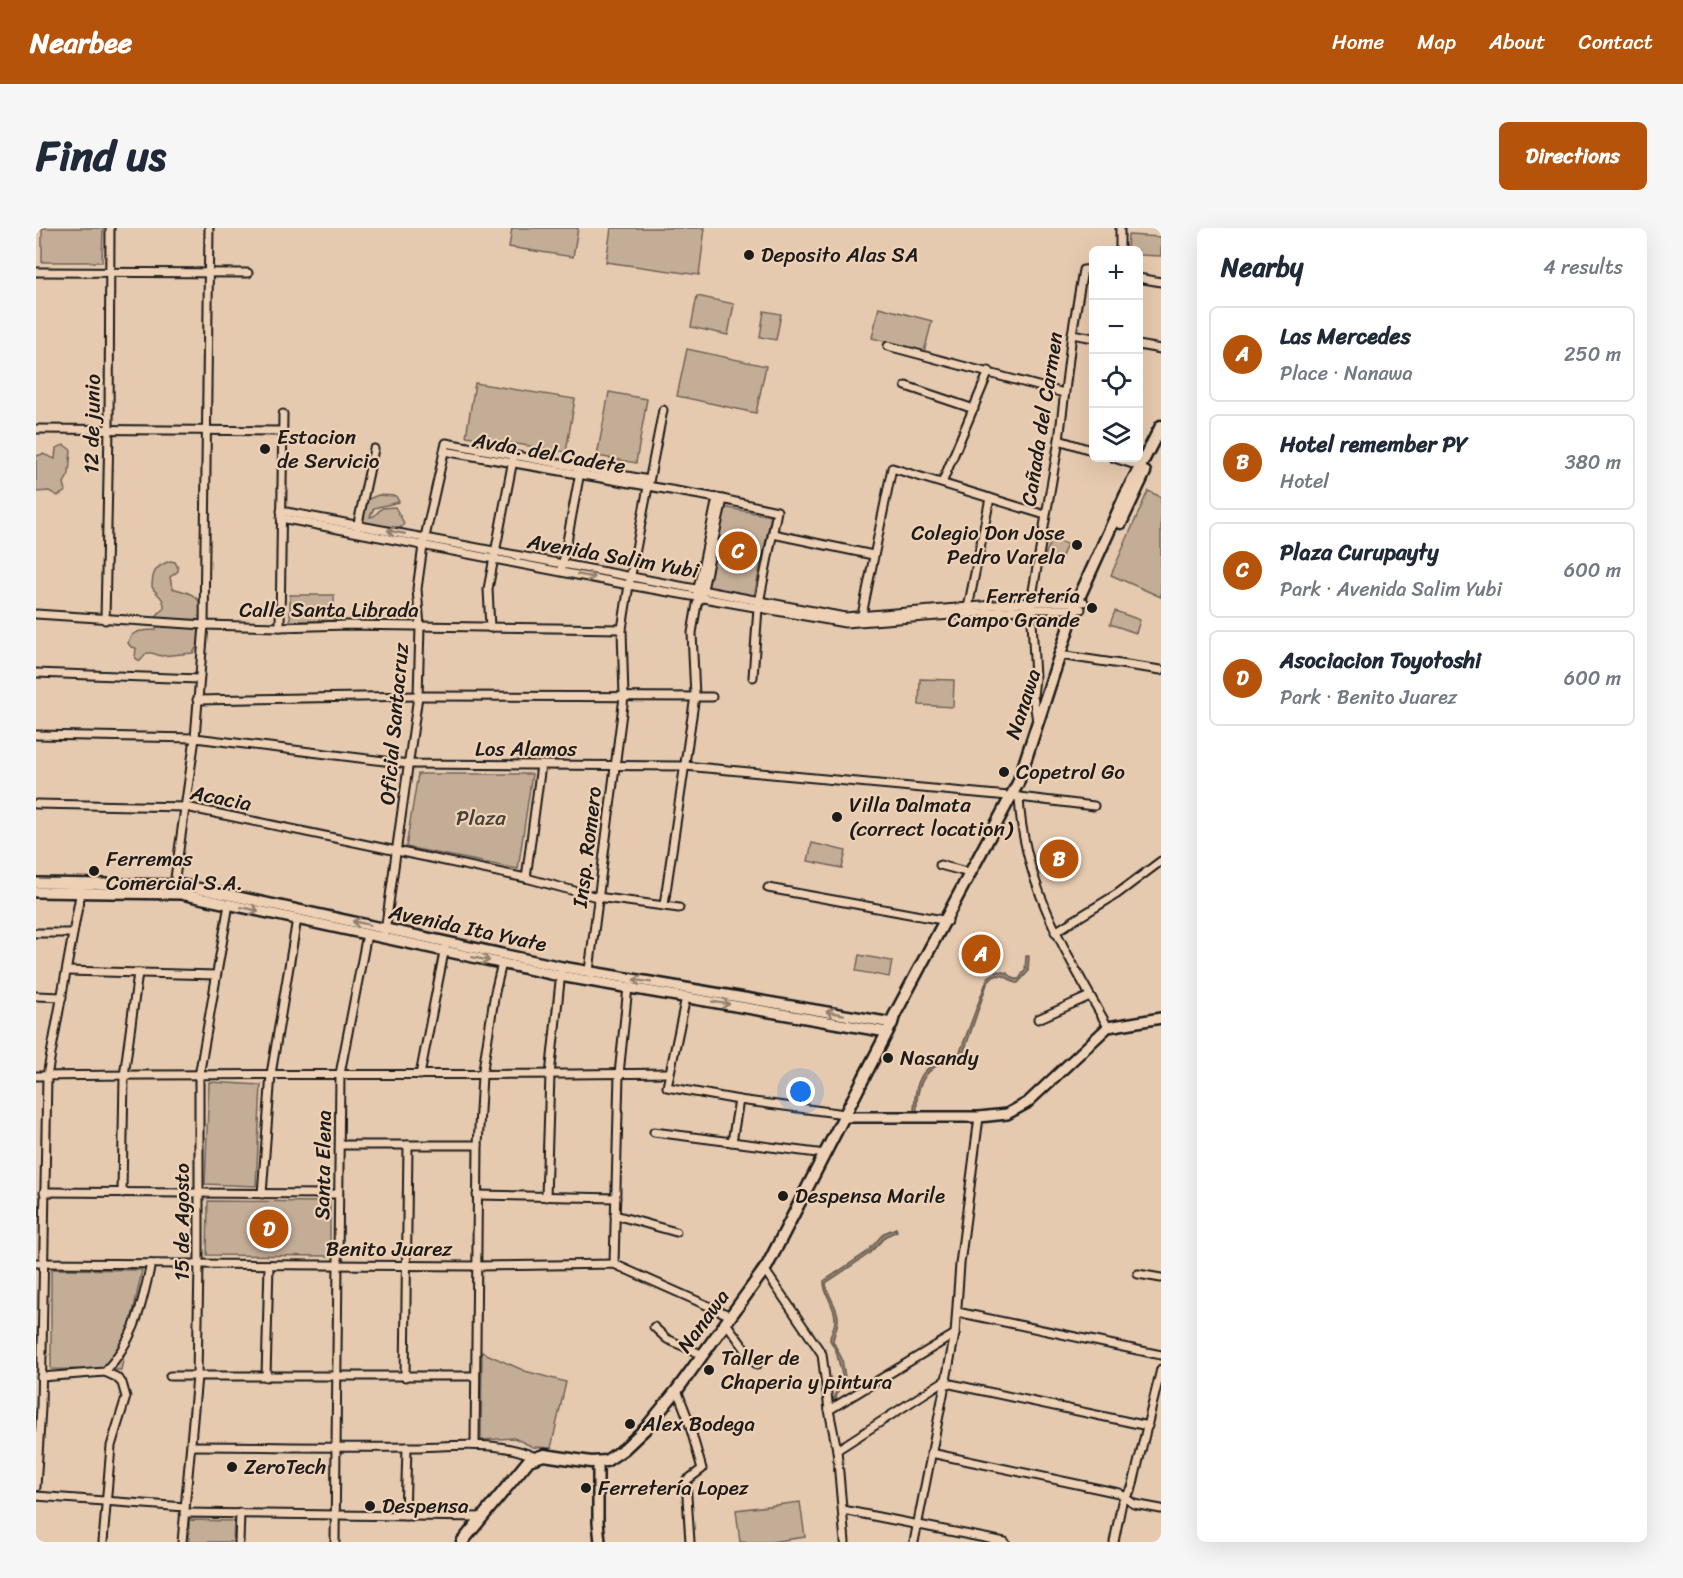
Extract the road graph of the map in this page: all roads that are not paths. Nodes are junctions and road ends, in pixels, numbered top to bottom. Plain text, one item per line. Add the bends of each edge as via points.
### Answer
1 (110, 228) edge
2 (209, 228) edge
3 (1120, 228) edge
4 (1120, 246) edge
5 (1089, 269) edge
6 (36, 272) edge
7 (110, 272) junction
8 (208, 273) junction
9 (248, 273) dead end
10 (1143, 279) edge
11 (1161, 282) edge
12 (1072, 334) junction
13 (1089, 337) edge
14 (888, 346) dead end
15 (1143, 346) edge
16 (1161, 349) edge
17 (989, 371) junction
18 (906, 386) dead end
19 (1064, 393) junction
20 (974, 409) junction
21 (663, 410) dead end
22 (282, 414) dead end
23 (1161, 427) edge
24 (36, 429) edge
25 (109, 429) junction
26 (205, 431) junction
27 (282, 431) junction
28 (1059, 440) junction
29 (1161, 441) edge
30 (374, 449) dead end
31 (1089, 449) edge
32 (444, 451) junction
33 (513, 458) junction
34 (1127, 462) edge
35 (1144, 467) junction
36 (580, 470) junction
37 (649, 483) junction
38 (942, 483) junction
39 (720, 498) junction
40 (990, 498) junction
41 (281, 514) junction
42 (1045, 514) junction
43 (357, 529) junction
44 (773, 534) junction
45 (424, 542) junction
46 (494, 555) junction
47 (873, 555) junction
48 (562, 568) junction
49 (629, 580) junction
50 (699, 595) junction
51 (759, 604) junction
52 (1031, 605) junction
53 (1079, 605) junction
54 (968, 608) junction
55 (36, 614) edge
56 (105, 620) junction
57 (861, 620) junction
58 (204, 625) junction
59 (280, 627) junction
60 (420, 627) junction
61 (490, 628) junction
62 (622, 629) junction
63 (1062, 656) junction
64 (1161, 670) edge
65 (36, 673) edge
66 (753, 677) dead end
67 (1035, 678) junction
68 (199, 679) junction
69 (1047, 693) junction
70 (418, 696) junction
71 (695, 696) junction
72 (624, 697) junction
73 (712, 697) dead end
74 (198, 700) junction
75 (1037, 721) junction
76 (36, 735) edge
77 (195, 738) junction
78 (409, 764) junction
79 (541, 765) junction
80 (614, 765) junction
81 (685, 766) junction
82 (1016, 796) junction
83 (36, 804) edge
84 (1094, 806) dead end
85 (186, 807) junction
86 (398, 852) junction
87 (1161, 861) edge
88 (940, 865) dead end
89 (970, 873) junction
90 (526, 878) junction
91 (36, 883) edge
92 (174, 885) junction
93 (82, 888) junction
94 (768, 888) dead end
95 (36, 892) edge
96 (193, 892) junction
97 (597, 897) junction
98 (229, 904) junction
99 (664, 905) junction
100 (679, 908) dead end
101 (297, 919) junction
102 (947, 920) junction
103 (327, 921) junction
104 (1055, 932) junction
105 (36, 933) edge
106 (74, 933) junction
107 (385, 933) junction
108 (367, 934) junction
109 (445, 946) junction
110 (502, 963) junction
111 (67, 971) junction
112 (561, 971) junction
113 (588, 971) junction
114 (138, 973) junction
115 (216, 975) junction
116 (628, 987) junction
117 (672, 990) junction
118 (36, 996) edge
119 (1090, 996) junction
120 (62, 997) junction
121 (686, 997) junction
122 (779, 1008) junction
123 (1038, 1019) dead end
124 (1160, 1021) edge
125 (891, 1025) junction
126 (1108, 1027) junction
127 (668, 1073) junction
128 (271, 1074) junction
129 (340, 1074) junction
130 (619, 1074) junction
131 (420, 1075) junction
132 (550, 1075) junction
133 (36, 1076) edge
134 (47, 1076) junction
135 (124, 1076) junction
136 (199, 1076) junction
137 (482, 1076) junction
138 (739, 1100) junction
139 (844, 1115) junction
140 (980, 1117) junction
141 (654, 1132) dead end
142 (732, 1142) junction
143 (340, 1145) junction
144 (408, 1145) junction
145 (478, 1145) junction
146 (825, 1154) junction
147 (44, 1192) junction
148 (122, 1193) junction
149 (198, 1193) junction
150 (262, 1194) junction
151 (338, 1194) junction
152 (477, 1195) junction
153 (546, 1197) junction
154 (616, 1198) junction
155 (615, 1215) junction
156 (675, 1232) dead end
157 (40, 1263) edge
158 (151, 1264) junction
159 (199, 1264) junction
160 (614, 1264) junction
161 (269, 1265) junction
162 (339, 1265) junction
163 (407, 1265) junction
164 (476, 1266) junction
165 (765, 1269) junction
166 (1137, 1274) dead end
167 (1161, 1278) edge
168 (957, 1312) junction
169 (729, 1319) junction
170 (654, 1327) dead end
171 (955, 1334) junction
172 (703, 1355) junction
173 (1161, 1355) edge
174 (757, 1365) dead end
175 (1161, 1369) edge
176 (105, 1372) junction
177 (170, 1376) dead end
178 (197, 1376) junction
179 (41, 1377) junction
180 (266, 1377) junction
181 (338, 1377) junction
182 (405, 1377) junction
183 (475, 1377) junction
184 (947, 1381) junction
185 (677, 1390) junction
186 (38, 1408) edge
187 (829, 1410) junction
188 (1148, 1426) junction
189 (475, 1445) junction
190 (192, 1446) junction
191 (337, 1446) junction
192 (407, 1447) junction
193 (837, 1450) junction
194 (931, 1453) junction
195 (535, 1457) junction
196 (598, 1462) junction
197 (36, 1487) edge
198 (36, 1496) edge
199 (1125, 1496) junction
200 (105, 1502) junction
201 (1161, 1509) edge
202 (184, 1510) junction
203 (843, 1510) junction
204 (240, 1513) junction
205 (335, 1515) junction
206 (405, 1516) junction
207 (482, 1516) junction
208 (918, 1525) junction
209 (102, 1542) edge
210 (182, 1542) edge
211 (239, 1542) edge
212 (335, 1542) edge
213 (462, 1542) edge
214 (600, 1542) edge
215 (690, 1542) edge
216 (845, 1542) edge
217 (914, 1542) edge
218 (1005, 1542) edge
219 (1114, 1542) edge

1 - 7 street, 12 de junio
2 - 8 street
3 - 4 street
5 - 12 street, Cañada del Carmen via 1083,270
6 - 7 street
7 - 8 street
7 - 25 street, 12 de junio
8 - 9 street
8 - 26 street
10 - 11 street
12 - 13 street
12 - 19 street, Cañada del Carmen
14 - 17 street
15 - 16 street
17 - 19 street
17 - 20 street
18 - 20 street
19 - 28 street, Cañada del Carmen
20 - 38 street
21 - 37 street, Insp. Romero
22 - 27 street
23 - 35 main road, Nanawa
24 - 25 street
25 - 26 street
25 - 56 street, 12 de junio
26 - 27 street
26 - 58 street
27 - 41 street
28 - 31 street
28 - 42 street, Cañada del Carmen
29 - 35 main road, Nanawa
30 - 43 street
32 - 33 street, Avda. del Cadete
32 - 33 street, Oficial Santacruz via 447,443
32 - 45 street, Oficial Santacruz
33 - 36 street, Avda. del Cadete
33 - 46 street
34 - 35 street
35 - 53 main road, Nanawa
36 - 37 street, Avda. del Cadete
36 - 48 street
37 - 39 street, Avda. del Cadete
37 - 49 street, Insp. Romero
38 - 40 street
38 - 47 street via 892,468
39 - 44 street, Avda. del Cadete via 777,511
39 - 50 street
40 - 42 street
40 - 54 street
41 - 43 street, Avenida Salim Yubi
41 - 59 street
42 - 52 street, Cañada del Carmen
43 - 45 street, Avenida Salim Yubi
44 - 47 street
44 - 51 street
45 - 46 street, Avenida Salim Yubi
45 - 60 street, Oficial Santacruz via 417,589
46 - 48 street, Avenida Salim Yubi
46 - 61 street via 488,589
47 - 57 street
48 - 49 street, Avenida Salim Yubi
49 - 50 street, Avenida Salim Yubi
49 - 62 street, Insp. Romero
50 - 51 street, Avenida Salim Yubi
50 - 71 street via 692,633
51 - 57 street, Avenida Salim Yubi via 845,623
51 - 66 street
52 - 53 street, Avenida Salim Yubi
52 - 54 street, Avenida Salim Yubi
52 - 57 street, Avenida Salim Yubi
52 - 67 street, Cañada del Carmen
53 - 63 main road, Nanawa
54 - 57 street, Avenida Salim Yubi
55 - 56 street, Calle Santa Librada
56 - 58 street, Calle Santa Librada
58 - 59 street, Calle Santa Librada
58 - 68 street
59 - 60 street, Calle Santa Librada
60 - 61 street, Calle Santa Librada
60 - 70 street, Oficial Santacruz
61 - 62 street, Calle Santa Librada
62 - 72 street, Insp. Romero
63 - 64 street
63 - 69 main road, Nanawa
63 - 82 main road, Nanawa
65 - 68 street
67 - 69 street via 1040,693
67 - 75 street, Cañada del Carmen
68 - 74 street
69 - 75 main road, Nanawa
70 - 72 street
70 - 74 street
70 - 78 street, Oficial Santacruz
71 - 72 street
71 - 73 street
71 - 81 street
72 - 80 street, Insp. Romero
74 - 77 street
75 - 82 main road, Nanawa
76 - 77 street, Los Alamos
77 - 78 street, Los Alamos
77 - 85 street
78 - 79 street, Los Alamos
78 - 86 street, Oficial Santacruz
79 - 80 street, Los Alamos
79 - 90 street
80 - 81 street, Los Alamos
80 - 97 street, Insp. Romero
81 - 82 street, Los Alamos
81 - 99 street
82 - 84 street, Los Alamos
82 - 89 main road, Nanawa
82 - 102 main road, Nanawa
82 - 104 street via 1026,850
83 - 85 street, Acacia
85 - 86 street, Acacia
85 - 92 street
86 - 90 street, Acacia
86 - 107 street, Oficial Santacruz
87 - 104 street
88 - 89 street
89 - 102 main road, Nanawa
90 - 97 street, Acacia
91 - 93 street, Avenida Ita Yvate
92 - 93 street, Avenida Ita Yvate
92 - 96 street, Avenida Ita Yvate
93 - 95 street, Avenida Ita Yvate
93 - 96 street, Avenida Ita Yvate
93 - 106 street
94 - 102 street
96 - 98 street, Avenida Ita Yvate
96 - 103 street, Avenida Ita Yvate
97 - 99 street, Acacia
97 - 113 street, Insp. Romero
98 -> 101 street, Avenida Ita Yvate
98 - 115 street, 15 de Agosto
99 - 100 street, Acacia
101 - 103 street, Avenida Ita Yvate
101 - 128 street
102 - 125 main road, Nanawa
107 -> 103 street, Avenida Ita Yvate
103 - 108 street, Avenida Ita Yvate
104 - 119 street
105 - 106 street
106 - 111 street
107 - 108 street, Avenida Ita Yvate
107 - 109 street, Avenida Ita Yvate
108 - 129 street, Santa Elena
109 -> 110 street, Avenida Ita Yvate
109 - 112 street, Avenida Ita Yvate
109 - 131 street
110 - 112 street, Avenida Ita Yvate
110 - 137 street
111 - 114 street
111 - 120 street
112 - 113 street, Avenida Ita Yvate
112 - 116 street, Avenida Ita Yvate
112 - 132 street
117 -> 113 street, Avenida Ita Yvate
114 - 115 street
114 - 135 street
115 - 136 street, 15 de Agosto
116 - 117 street, Avenida Ita Yvate
116 - 130 street
117 - 121 street, Avenida Ita Yvate
117 - 122 street, Avenida Ita Yvate
118 - 120 street
119 - 123 street
119 - 126 street
120 - 134 street
121 -> 122 street, Avenida Ita Yvate
121 - 127 street
122 - 125 street, Avenida Ita Yvate
124 - 126 street
125 - 139 main road, Nanawa
126 - 140 street via 1020,1108 1000,1116
127 - 130 street
127 - 138 street via 667,1087 671,1089
128 - 129 street
128 - 136 street
128 - 150 street
129 - 131 street
129 - 143 street, Santa Elena
130 - 132 street
130 - 154 street
131 - 137 street
132 - 137 street
132 - 153 street
133 - 134 street
134 - 135 street
134 - 147 street
135 - 136 street
135 - 148 street
136 - 149 street, 15 de Agosto
137 - 145 street
138 - 139 street
138 - 142 street
139 - 140 street
139 - 146 main road, Nanawa
140 - 168 street
141 - 142 street
142 - 146 street
143 - 144 street
143 - 151 street, Santa Elena
144 - 145 street
144 - 163 street
145 - 152 street
146 - 165 main road, Nanawa
147 - 148 street
147 - 157 street
148 - 149 street
149 - 150 street
149 - 159 street, 15 de Agosto
150 - 151 street
151 - 162 street, Santa Elena
152 - 153 street
152 - 164 street
153 - 154 street
154 - 155 street
155 - 156 street
155 - 160 street
157 - 158 street, Benito Juarez
157 - 179 street
158 - 159 street, Benito Juarez
158 - 176 street via 137,1322
159 - 161 street, Benito Juarez
159 - 178 street, 15 de Agosto
160 - 164 street, Benito Juarez
160 - 169 street, Benito Juarez
161 - 162 street, Benito Juarez
161 - 180 street
162 - 163 street, Benito Juarez
162 - 181 street, Santa Elena
163 - 164 street, Benito Juarez
163 - 182 street
164 - 183 street
165 - 169 main road, Nanawa
165 - 187 street via 820,1349
166 - 167 street
168 - 171 street
168 - 173 street
169 - 172 main road, Nanawa
169 - 174 street
170 - 172 street via 667,1339
171 - 184 street
171 - 187 street
172 - 185 main road, Nanawa
175 - 188 street
176 - 179 street
176 - 200 street via 122,1383 126,1397 111,1446
177 - 178 street
178 - 180 street
178 - 190 street, 15 de Agosto
179 - 186 street
180 - 181 street
181 - 182 street
181 - 191 street, Santa Elena
182 - 183 street
183 - 189 street
184 - 188 street
184 - 193 street
184 - 194 street
185 - 196 main road, Nanawa via 624,1449
185 - 215 street via 702,1469 686,1481
186 - 197 street
187 - 193 street
188 - 199 street via 1132,1488
189 - 192 street
189 - 195 street via 518,1450
190 - 191 street
190 - 202 street, 15 de Agosto
191 - 192 street
191 - 205 street, Santa Elena
192 - 206 street
193 - 203 street
194 - 199 street
194 - 208 street
195 - 196 main road via 555,1455
195 - 207 main road
196 - 214 street
198 - 200 street
199 - 201 street via 1134,1504
199 - 219 street
200 - 202 street
200 - 209 street
202 - 204 street
202 - 210 street, 15 de Agosto
203 - 208 street
203 - 216 street
204 - 205 street
204 - 211 street
205 - 206 street
205 - 212 street, Santa Elena
206 - 207 street
207 - 213 main road
208 - 217 street
208 - 218 street

